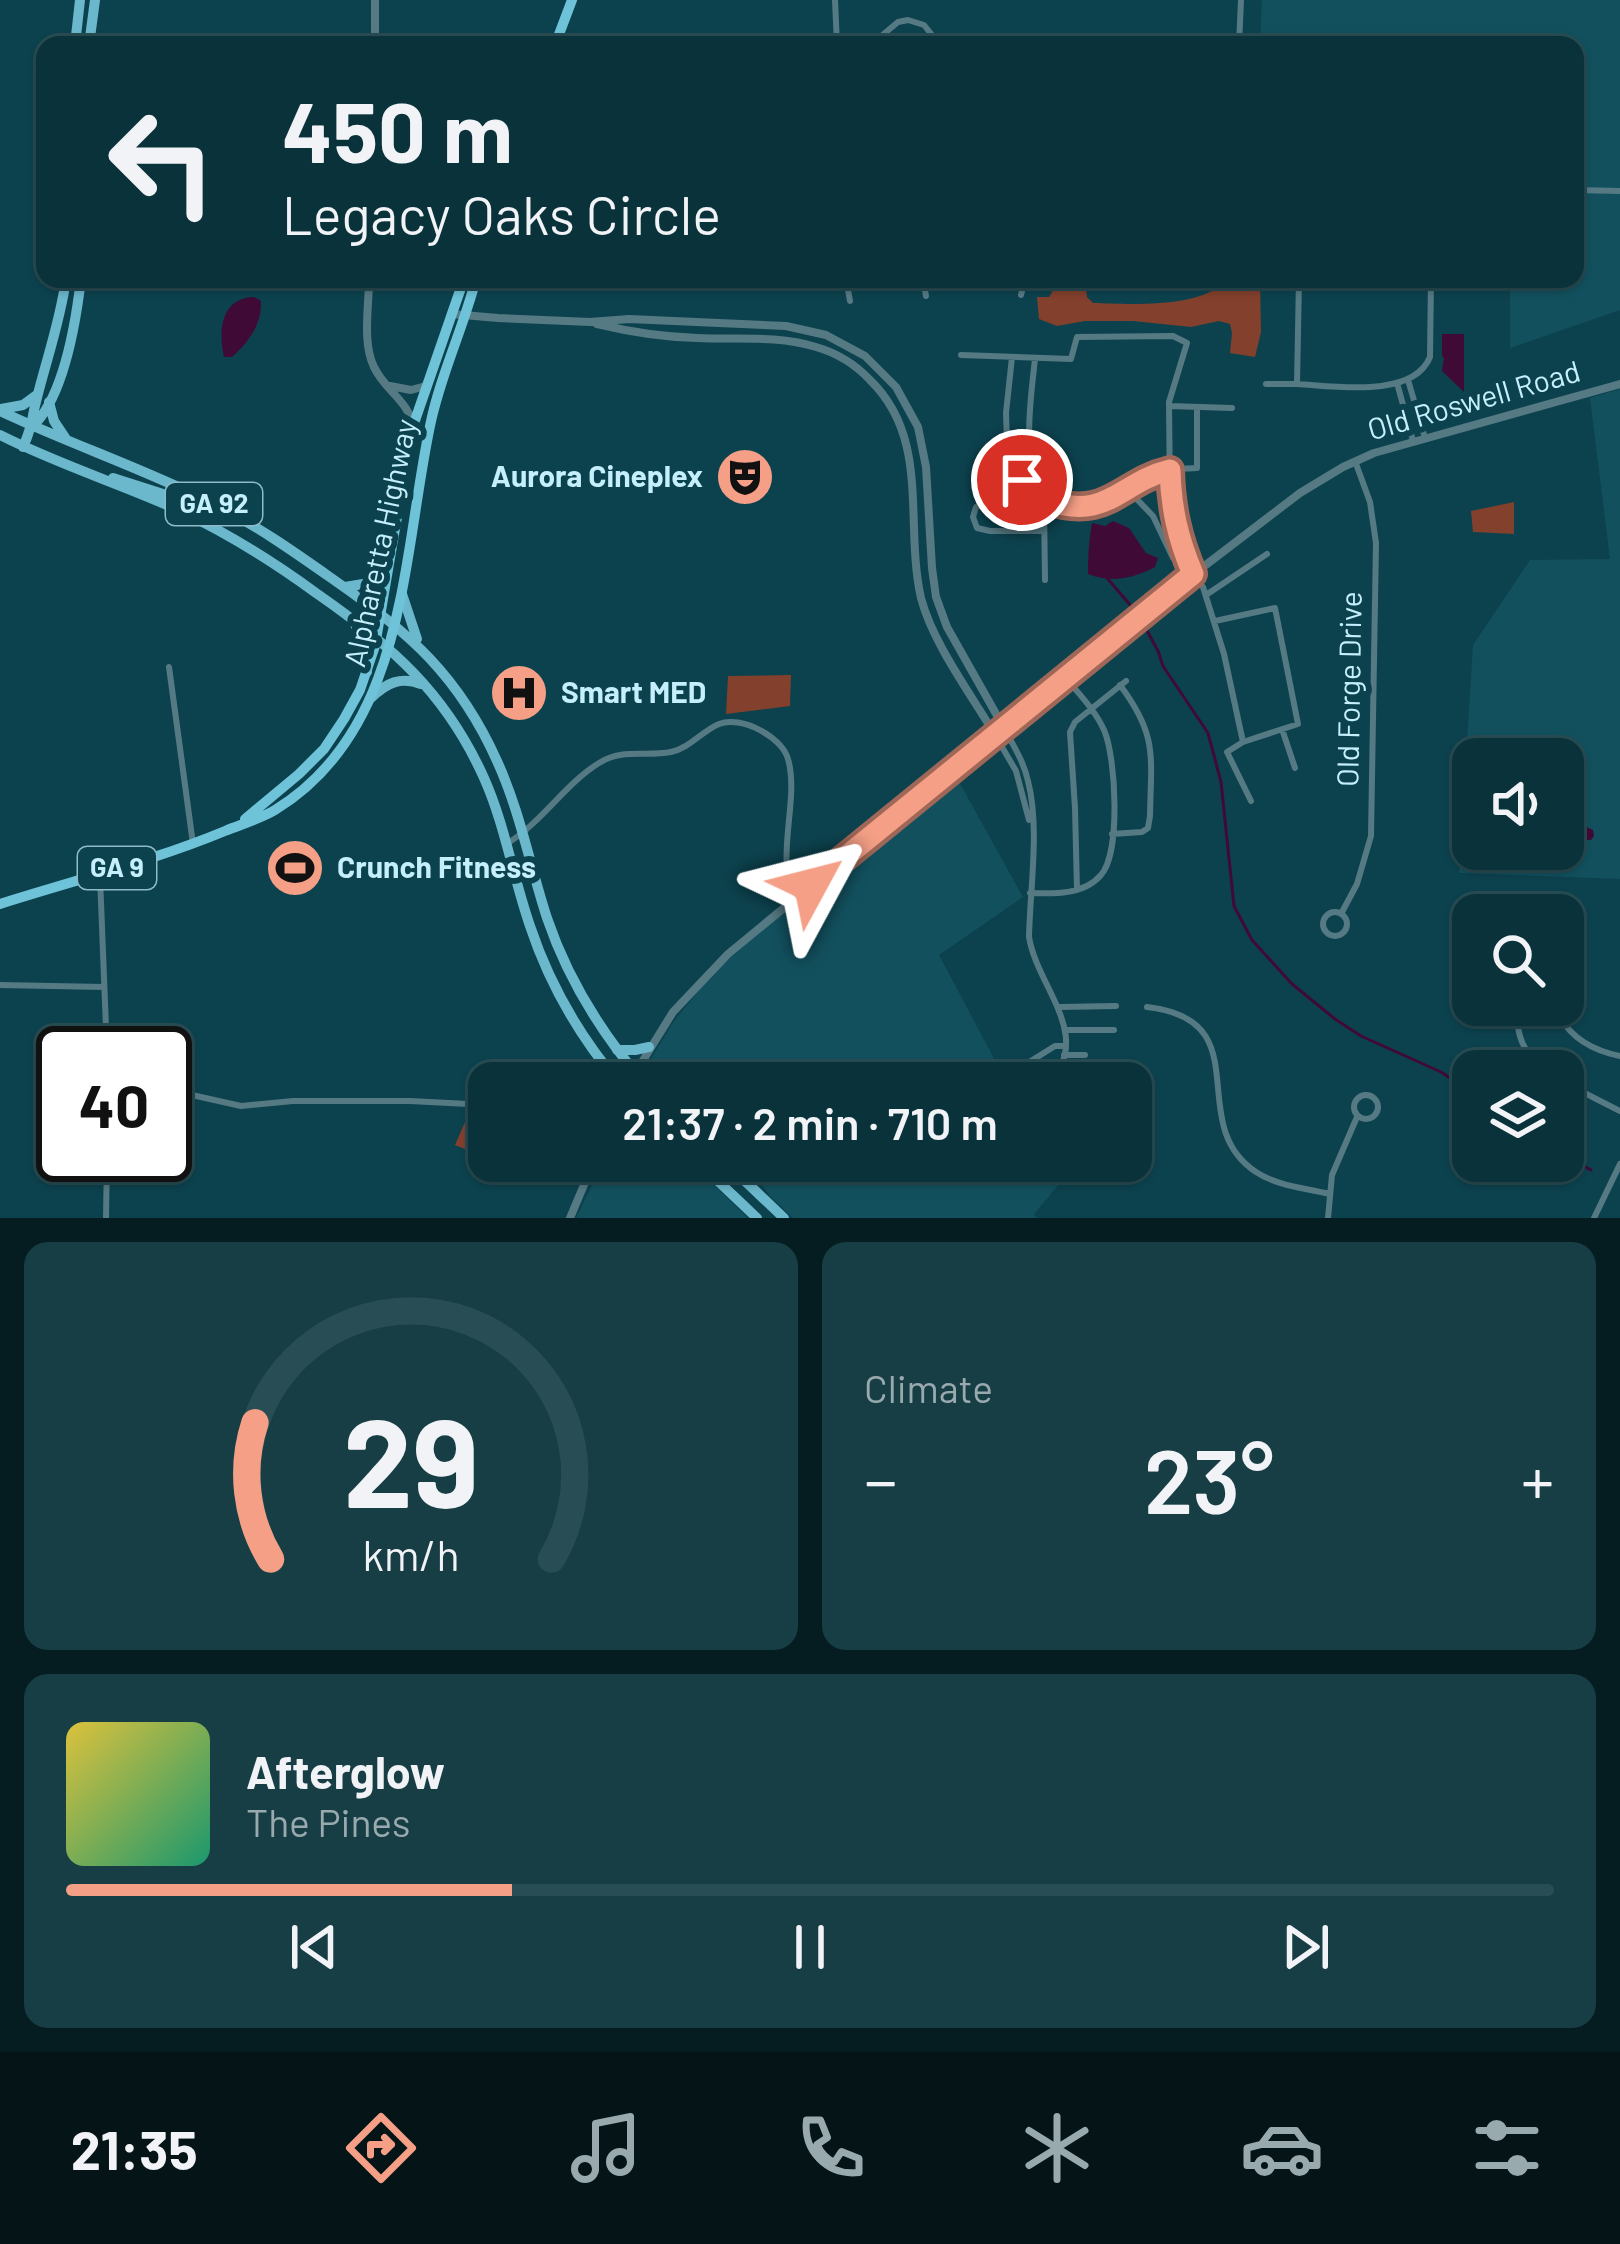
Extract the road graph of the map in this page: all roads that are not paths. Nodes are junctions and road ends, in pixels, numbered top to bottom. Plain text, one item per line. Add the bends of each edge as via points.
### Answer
1 (80, 0) edge
2 (95, 0) edge
3 (375, 0) edge
4 (572, 0) edge
5 (836, 0) edge
6 (1241, 0) edge
7 (76, 36) edge
8 (90, 36) edge
9 (375, 36) edge
10 (558, 36) edge
11 (836, 36) edge
12 (880, 36) edge
13 (933, 36) edge
14 (1239, 36) edge
15 (1584, 190) edge
16 (1620, 191) edge
17 (64, 288) edge
18 (79, 288) edge
19 (369, 288) edge
20 (462, 288) edge
21 (471, 288) edge
22 (848, 288) edge
23 (925, 288) edge
24 (1023, 288) edge
25 (1299, 288) edge
26 (1431, 288) edge
27 (926, 296) dead end
28 (1021, 296) dead end
29 (850, 301) dead end
30 (457, 315) junction
31 (590, 322) junction
32 (961, 355) dead end
33 (1012, 357) junction
34 (1035, 359) junction
35 (1408, 380) junction
36 (1397, 383) junction
37 (1266, 384) dead end
38 (1620, 384) edge
39 (388, 385) junction
40 (1297, 385) junction
41 (426, 386) junction
42 (45, 397) junction
43 (1414, 398) junction
44 (1402, 402) junction
45 (1169, 406) junction
46 (1197, 408) junction
47 (1232, 408) dead end
48 (0, 410) edge
49 (413, 425) junction
50 (33, 426) junction
51 (0, 436) edge
52 (1425, 438) junction
53 (69, 441) junction
54 (1413, 441) junction
55 (23, 447) junction
56 (1355, 461) junction
57 (1170, 470) junction
58 (98, 477) junction
59 (1033, 479) junction
60 (1128, 491) junction
61 (201, 498) junction
62 (1044, 503) junction
63 (1172, 509) junction
64 (1153, 516) junction
65 (1042, 531) junction
66 (1268, 554) dead end
67 (388, 568) junction
68 (1193, 574) junction
69 (1045, 580) dead end
70 (345, 587) junction
71 (401, 591) junction
72 (1207, 596) junction
73 (380, 611) junction
74 (353, 618) junction
75 (1215, 621) junction
76 (396, 623) junction
77 (377, 636) junction
78 (390, 647) junction
79 (421, 648) junction
80 (169, 668) dead end
81 (367, 674) junction
82 (1065, 676) junction
83 (429, 688) junction
84 (371, 698) junction
85 (1092, 708) junction
86 (1282, 729) junction
87 (999, 732) junction
88 (1243, 742) junction
89 (1295, 768) dead end
90 (289, 784) junction
91 (1251, 801) dead end
92 (282, 806) junction
93 (232, 828) junction
94 (524, 834) junction
95 (1112, 834) junction
96 (193, 844) junction
97 (506, 845) junction
98 (100, 873) junction
99 (1077, 890) junction
100 (1030, 893) junction
101 (795, 897) junction
102 (0, 904) edge
103 (1341, 914) junction
104 (0, 985) edge
105 (104, 986) junction
106 (1116, 1006) dead end
107 (1059, 1007) junction
108 (1147, 1007) dead end
109 (106, 1026) edge
110 (1565, 1026) edge
111 (1065, 1030) junction
112 (1114, 1030) dead end
113 (649, 1047) junction
114 (616, 1050) junction
115 (1065, 1050) junction
116 (1085, 1055) dead end
117 (1620, 1056) edge
118 (604, 1062) edge
119 (623, 1062) edge
120 (641, 1062) edge
121 (1030, 1062) edge
122 (1063, 1062) edge
123 (1584, 1093) edge
124 (192, 1095) edge
125 (468, 1104) edge
126 (1620, 1111) edge
127 (1358, 1117) junction
128 (1620, 1164) edge
129 (107, 1182) edge
130 (585, 1182) edge
131 (720, 1182) edge
132 (746, 1182) edge
133 (1329, 1194) junction
134 (106, 1218) edge
135 (570, 1218) edge
136 (757, 1218) edge
137 (784, 1218) edge
138 (1328, 1218) edge
139 (1594, 1218) edge

1 - 7 main road
2 - 8 main road
3 - 9 street
4 - 10 highway
5 - 11 street
6 - 14 street
12 - 13 street via 908,20
15 - 16 street
17 - 42 main road
18 - 42 main road via 68,346
19 - 39 street via 370,353
20 - 30 highway, Alpharetta Highway / GA 9
21 - 30 highway, Alpharetta Highway / GA 9
22 - 29 street
23 - 27 street
24 - 28 street
25 - 40 street
26 - 35 street via 1430,357
30 - 31 street
30 - 41 highway, Alpharetta Highway / GA 9
30 - 71 highway, Alpharetta Highway / GA 9
31 - 87 street via 643,334 810,345 876,385 908,444 927,617
31 - 87 street via 801,328 839,340 876,365 922,440 941,613
32 - 33 street
33 - 34 street
33 - 59 street via 1009,471 1012,480
34 - 45 street via 1071,359 1077,337 1180,338 1186,354
34 - 59 street
35 - 36 street
35 - 43 street
36 - 40 street
36 - 44 street
37 - 40 street
38 - 52 street, Old Roswell Road
39 - 41 street
39 - 49 street
41 - 49 highway, Alpharetta Highway / GA 9
42 - 48 main road
42 - 50 main road
42 - 53 main road
43 - 44 street
43 - 52 street
44 - 54 street
45 - 46 street
45 - 57 street
46 - 47 street
46 - 57 street via 1197,468
48 - 50 main road, GA 92
49 - 67 highway, Alpharetta Highway / GA 9
50 - 53 main road, GA 92
50 - 55 main road
51 - 55 main road, GA 92
52 - 54 street, Old Roswell Road
53 - 61 main road, GA 92
54 - 56 street, Old Roswell Road
55 - 58 main road, GA 92
56 - 68 street, Old Roswell Road
56 - 103 street, Old Forge Drive via 1376,543 1373,811 1365,860
57 - 60 street
57 - 63 street
58 - 61 main road via 185,501
58 - 74 main road, GA 92 via 221,531
59 - 62 street
60 - 62 street via 1094,506
60 - 64 street
61 - 70 main road, GA 92
62 - 65 street
62 - 65 street via 988,504 973,518 990,531
63 - 64 street
63 - 68 street
64 - 68 street via 1173,559
65 - 69 street
66 - 72 street
67 - 70 main road via 369,583
67 - 73 highway, Alpharetta Highway / GA 9
68 - 72 street
68 - 82 street, Old Roswell Road
70 - 73 main road, GA 92
71 - 76 highway, Alpharetta Highway / GA 9
71 - 79 main road
72 - 75 street
73 - 76 main road, GA 92
73 - 77 highway, Alpharetta Highway / GA 9
74 - 77 main road, GA 92
74 - 81 main road
75 - 86 street via 1275,608 1298,724
75 - 88 street
76 - 78 highway, Alpharetta Highway / GA 9
76 - 79 main road, GA 92
77 - 78 main road
77 - 81 highway, Alpharetta Highway / GA 9
78 - 83 main road
78 - 84 highway, Alpharetta Highway / GA 9
79 - 94 main road via 477,721
80 - 96 street
81 - 90 highway, Alpharetta Highway / GA 9 via 334,735
82 - 85 street
82 - 87 street, Old Roswell Road
83 - 84 main road via 400,680
83 - 97 main road via 478,766
84 - 92 highway, Alpharetta Highway / GA 9 via 334,757
85 - 95 street via 1112,751
85 - 95 street via 1123,683 1149,734 1148,828
85 - 99 street via 1070,732
86 - 88 street
86 - 89 street
87 - 100 street via 1032,836
87 - 101 street, Old Roswell Road
88 - 91 street via 1227,752
90 - 92 highway
90 - 93 highway, Alpharetta Highway / GA 9
92 - 93 highway, Alpharetta Highway / GA 9
93 - 96 highway, Alpharetta Highway / GA 9
94 - 97 street
94 - 101 street via 609,757 675,751 724,723 752,727 777,740 788,757
94 - 114 main road via 561,955
95 - 99 street via 1102,874
96 - 98 highway, Alpharetta Highway / GA 9
97 - 118 main road via 550,976
98 - 102 highway, Alpharetta Highway / GA 9
98 - 105 street
99 - 100 street
100 - 107 street via 1031,951
101 - 113 street, Old Roswell Road via 695,986
103 - 103 street via 1325,917 1329,935 1346,929
104 - 105 street
105 - 109 street
106 - 107 street
107 - 111 street
108 - 133 street via 1182,1016 1208,1039 1221,1124 1242,1160 1272,1180
110 - 117 street via 1585,1044
111 - 112 street
111 - 115 street
113 - 114 main road
113 - 120 street, Old Roswell Road
114 - 119 main road
115 - 116 street
115 - 121 street via 1054,1046
115 - 122 street
123 - 126 street
124 - 125 street via 241,1106
127 - 127 street via 1356,1099 1374,1098 1376,1114
127 - 133 street
128 - 139 street
129 - 134 street
130 - 135 street
131 - 136 main road
132 - 137 main road
133 - 138 street

